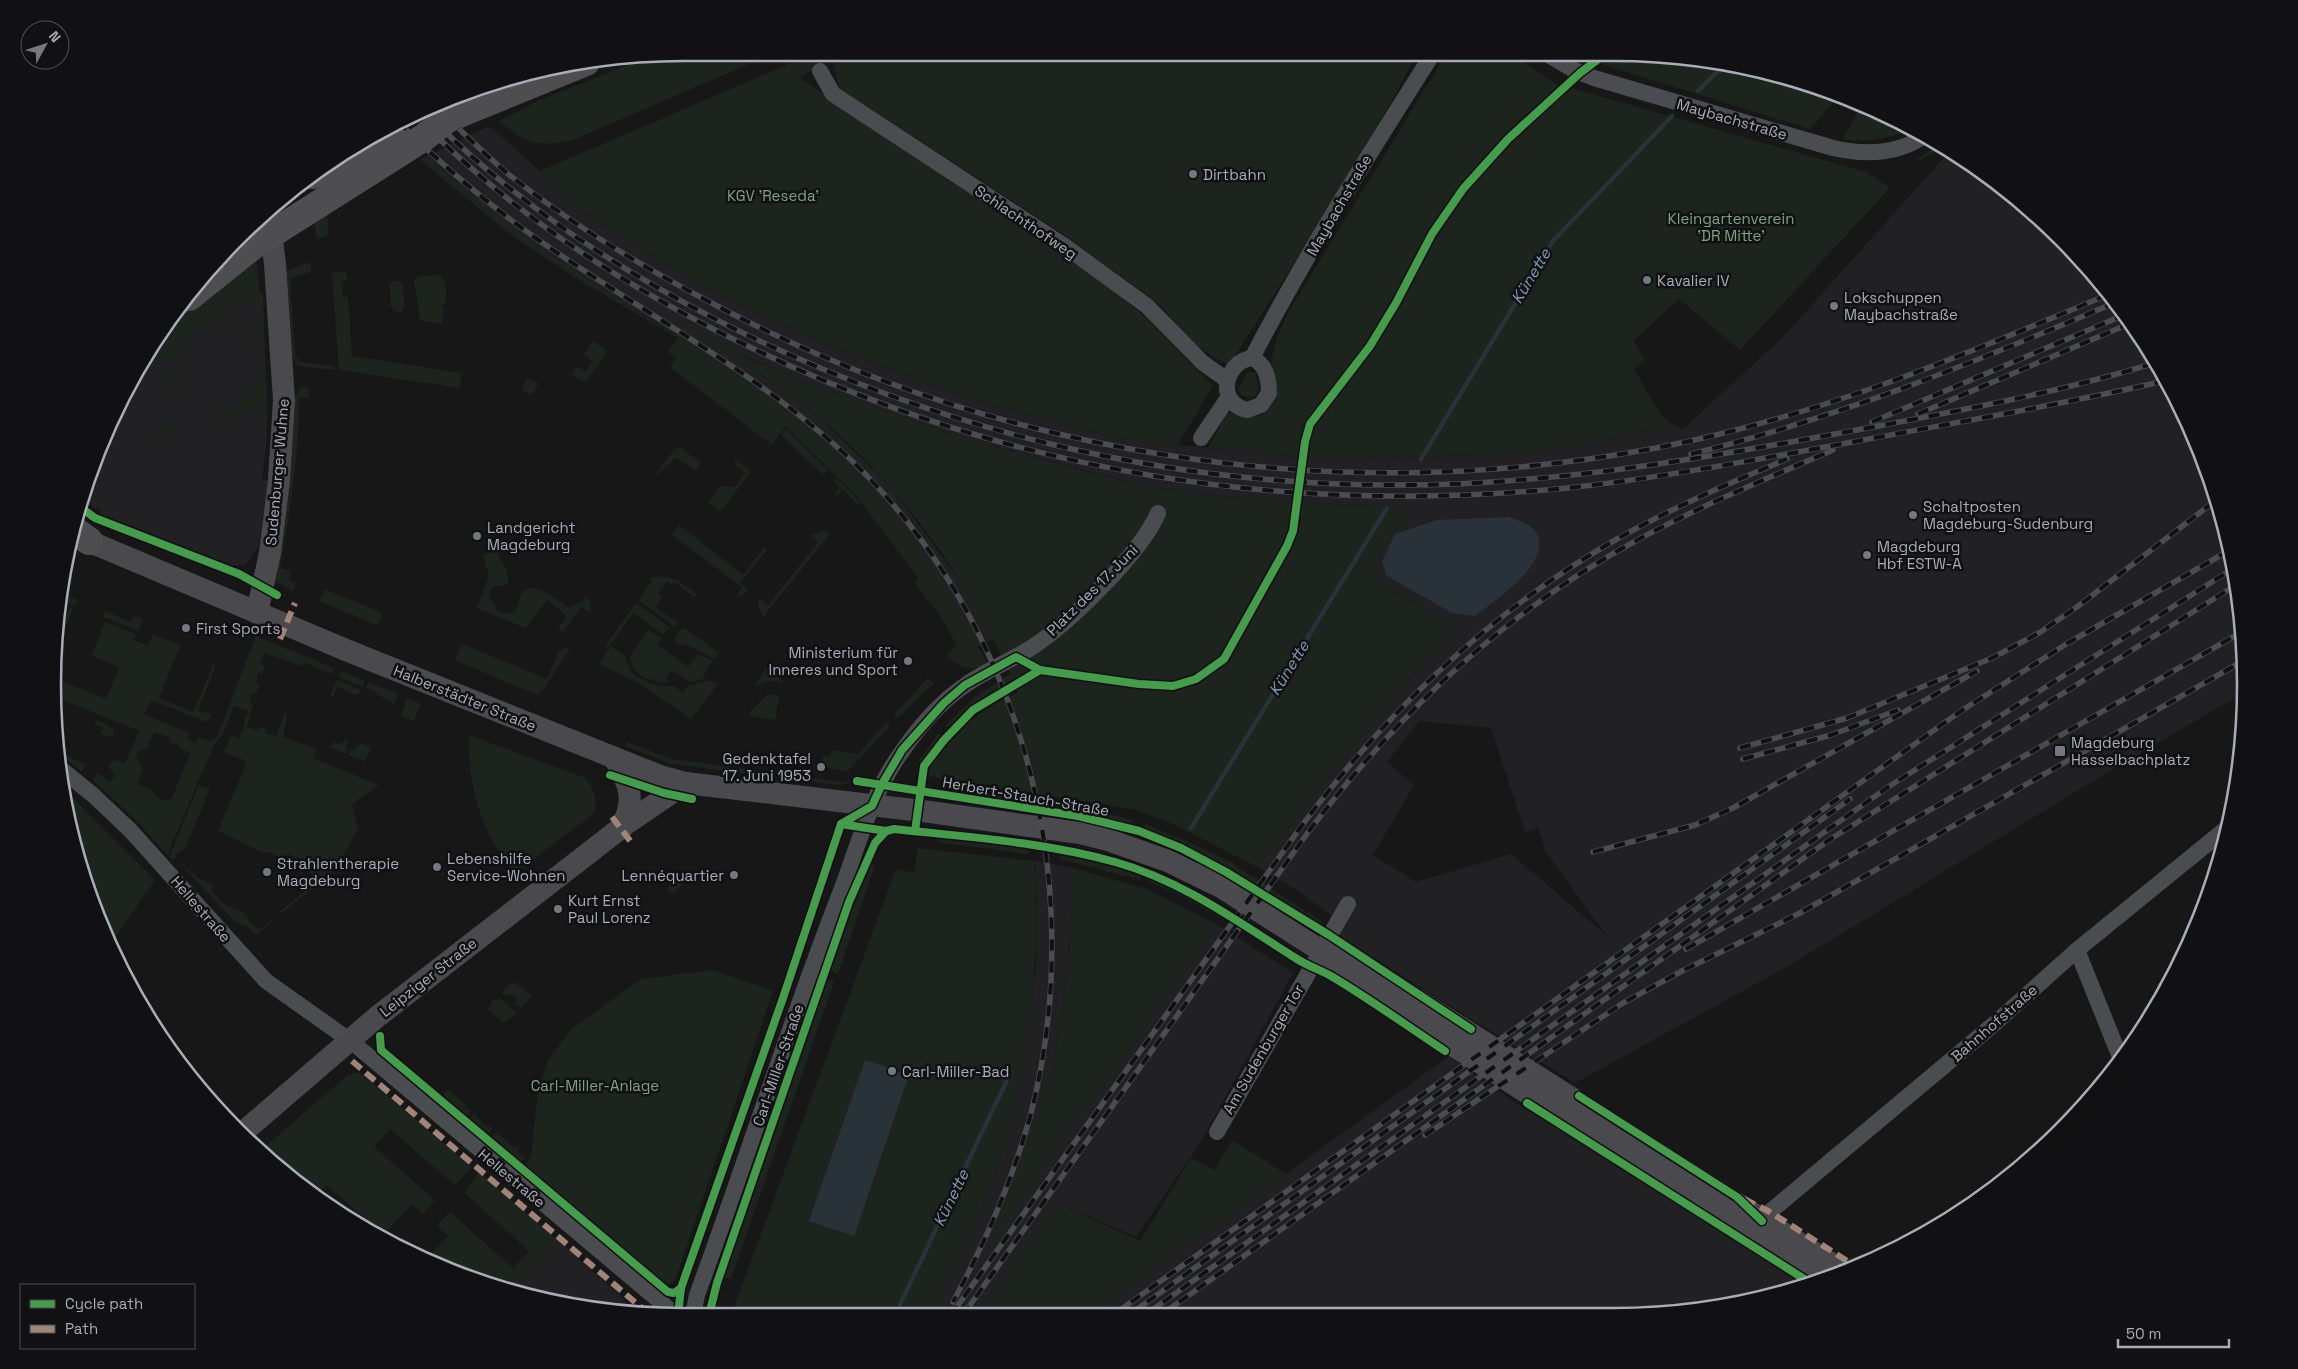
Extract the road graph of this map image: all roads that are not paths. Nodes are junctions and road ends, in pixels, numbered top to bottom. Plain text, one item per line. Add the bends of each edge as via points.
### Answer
1 (1428, 61) edge
2 (1559, 61) edge
3 (820, 71) dead end
4 (552, 75) edge
5 (449, 118) junction
6 (1917, 141) edge
7 (346, 161) edge
8 (269, 221) edge
9 (213, 277) edge
10 (1252, 358) junction
11 (1227, 380) junction
12 (1228, 398) junction
13 (1201, 438) dead end
14 (1158, 513) dead end
15 (79, 536) edge
16 (257, 613) junction
17 (615, 759) junction
18 (68, 776) edge
19 (686, 783) junction
20 (872, 806) junction
21 (621, 828) junction
22 (2219, 835) edge
23 (1348, 904) dead end
24 (1323, 946) junction
25 (2077, 950) junction
26 (349, 1040) junction
27 (2118, 1051) edge
28 (248, 1128) edge
29 (1217, 1132) dead end
30 (1762, 1221) junction
31 (1836, 1266) edge
32 (1811, 1276) edge
33 (667, 1307) edge
34 (694, 1308) edge

1 - 10 street, Maybachstraße via 1374,146
2 - 6 street, Maybachstraße via 1594,78 1833,148 1877,152 1899,149
3 - 11 street, Schlachthofweg via 832,94 1066,247 1147,306 1203,363
4 - 5 highway
5 - 7 highway, bridge
5 - 9 highway, bridge via 423,138 254,244
8 - 16 main road, Sudenburger Wuhne via 284,400 277,498 270,553
10 - 11 street, Maybachstraße via 1238,364
10 - 12 street via 1264,368 1269,385 1266,400 1247,410
11 - 12 street
12 - 13 street
14 - 20 street, Platz des 17. Juni via 1130,555 1063,622 1035,645 965,685 932,715 902,750
15 - 16 main road, Halberstädter Straße
16 - 17 main road, Halberstädter Straße
17 - 19 main road, Halberstädter Straße
17 - 21 main road via 626,776 630,794 630,804
18 - 26 street, Hellestraße via 130,830 266,981
19 - 20 main road, Halberstädter Straße
19 - 21 main road, Leipziger Straße
20 - 24 main road, Herbert-Stauch-Straße via 1080,833 1118,843 1202,877
20 - 34 street, Carl-Miller-Straße via 800,996
21 - 26 main road, Leipziger Straße
22 - 25 street, Bahnhofstraße
23 - 24 street, Am Sudenburger Tor
24 - 29 street, Am Sudenburger Tor
24 - 30 main road via 1344,953
24 - 32 main road via 1333,968
25 - 27 street
25 - 30 street, Bahnhofstraße
26 - 28 main road, Leipziger Straße
26 - 33 street, Hellestraße
30 - 31 main road

